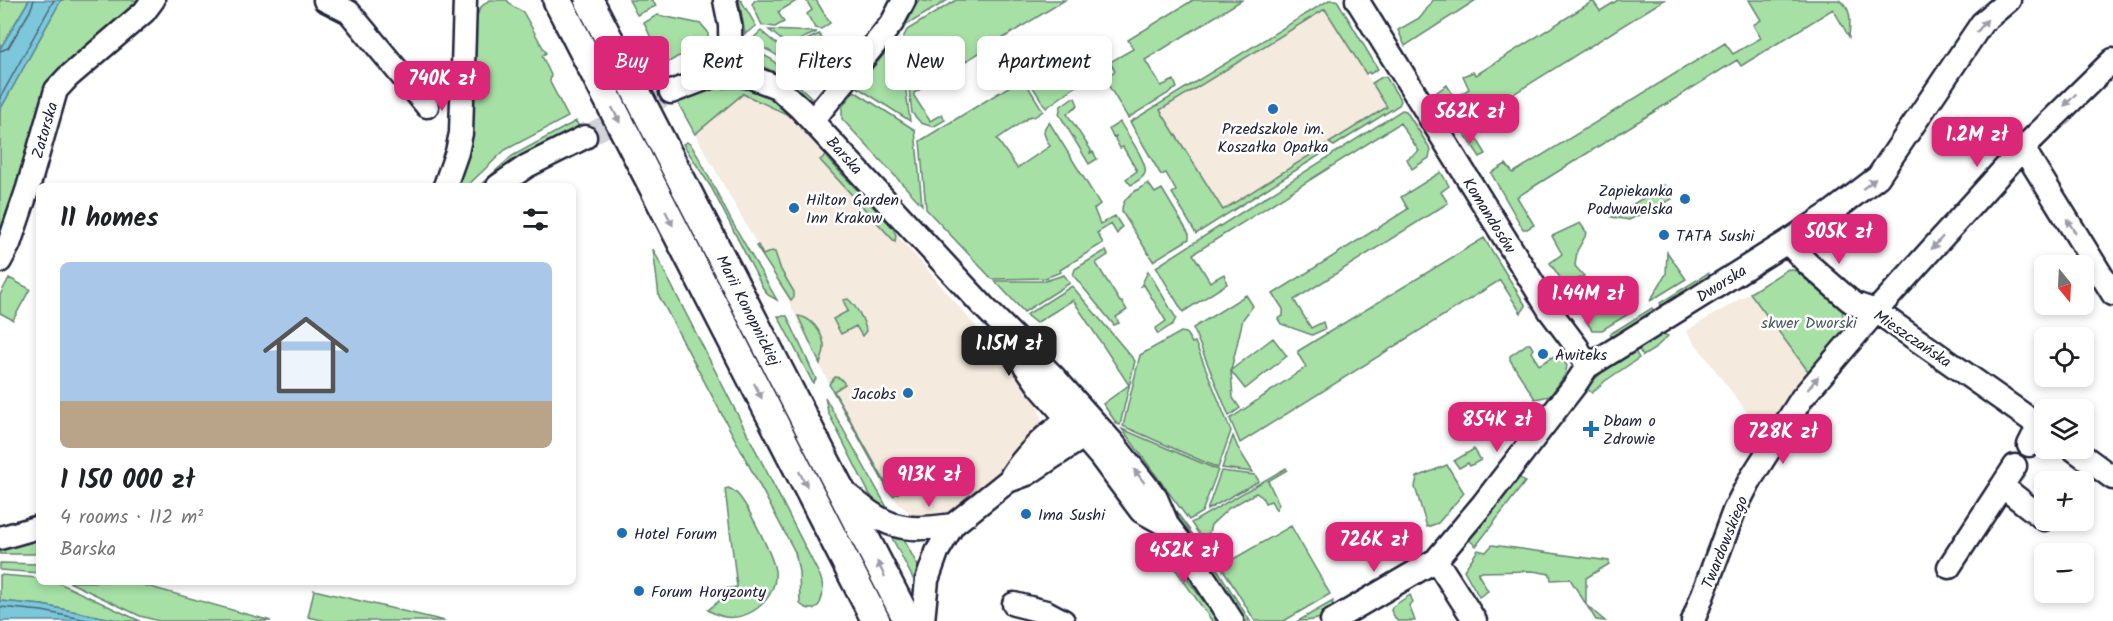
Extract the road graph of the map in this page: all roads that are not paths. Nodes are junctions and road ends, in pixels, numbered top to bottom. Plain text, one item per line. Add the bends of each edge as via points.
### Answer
1 (153, 0) edge
2 (325, 0) edge
3 (465, 0) edge
4 (482, 0) edge
5 (589, 0) edge
6 (725, 0) edge
7 (904, 0) edge
8 (1358, 0) edge
9 (2009, 0) edge
10 (553, 2) edge
11 (356, 6) edge
12 (730, 36) edge
13 (463, 44) junction
14 (2113, 60) edge
15 (764, 82) edge
16 (681, 88) edge
17 (671, 92) tunnel mouth
18 (427, 106) dead end
19 (813, 120) junction
20 (585, 137) tunnel mouth
21 (2023, 148) junction
22 (446, 183) edge
23 (502, 183) edge
24 (1787, 242) junction
25 (0, 261) edge
26 (2113, 294) edge
27 (1876, 311) junction
28 (1587, 367) junction
29 (1080, 426) junction
30 (2034, 430) edge
31 (2087, 459) edge
32 (2015, 466) dead end
33 (2113, 478) edge
34 (2001, 486) junction
35 (841, 490) junction
36 (2034, 511) edge
37 (953, 525) junction
38 (36, 528) edge
39 (0, 538) edge
40 (1436, 560) junction
41 (1949, 567) dead end
42 (1014, 604) dead end
43 (876, 621) edge
44 (908, 621) edge
45 (923, 621) edge
46 (1063, 621) edge
47 (1232, 621) edge
48 (1332, 621) edge
49 (1475, 621) edge
50 (1693, 621) edge

1 - 25 street, Zatorska via 56,90 28,188
2 - 11 street
3 - 13 street
4 - 13 street via 472,11
5 - 35 main road, Marii Konopnickiej
6 - 12 street
7 - 19 street via 892,23
8 - 28 street, Komandosów
24 -> 9 street, Dworska via 1878,177 1982,23
10 -> 43 main road, Marii Konopnickiej
11 - 18 street
13 - 22 street via 461,134
14 -> 21 street, Twardowskiego
15 - 19 street, Barska via 777,87
16 - 17 street, Barska
19 - 29 street, Barska via 984,307 1041,387
20 - 23 street
26 -> 21 street
21 -> 27 street, Twardowskiego
24 - 27 street, Mieszczańska via 1848,299
24 - 28 street, Dworska
27 - 30 street, Mieszczańska
50 -> 27 street, Twardowskiego via 1750,480 1802,398
28 - 40 street
29 - 37 street via 1042,440 1008,482
29 - 47 street, Barska via 1114,444 1156,498 1168,526
31 - 33 street
32 - 34 street
34 - 36 street
34 - 41 street
35 - 37 street via 871,514 898,527
44 -> 35 main road, Marii Konopnickiej
37 - 45 street via 927,580
38 - 39 street
40 - 48 street
40 - 49 street
42 - 46 street

